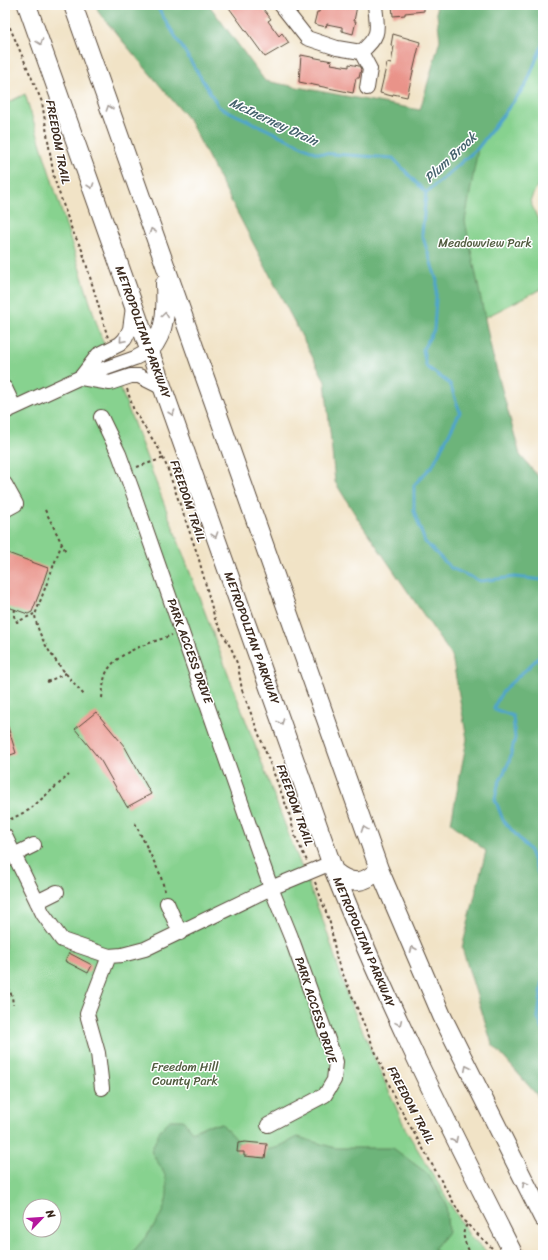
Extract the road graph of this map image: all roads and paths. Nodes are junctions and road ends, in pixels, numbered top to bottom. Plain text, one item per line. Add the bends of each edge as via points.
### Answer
1 (27, 5) edge
2 (73, 5) edge
3 (281, 5) edge
4 (375, 5) edge
5 (5, 16) edge
6 (361, 52) junction
7 (367, 88) dead end
8 (165, 268) junction
9 (133, 304) junction
10 (109, 341) dead end
11 (150, 350) junction
12 (80, 378) junction
13 (125, 384) dead end
14 (5, 388) edge
15 (163, 388) junction
16 (9, 410) edge
17 (101, 418) dead end
18 (164, 458) junction
19 (125, 470) junction
20 (5, 484) edge
21 (5, 510) edge
22 (45, 510) dead end
23 (62, 544) junction
24 (66, 552) dead end
25 (15, 609) dead end
26 (36, 613) junction
27 (183, 632) junction
28 (66, 672) junction
29 (47, 682) dead end
30 (84, 695) dead end
31 (102, 698) dead end
32 (69, 775) dead end
33 (5, 822) edge
34 (135, 823) dead end
35 (5, 836) edge
36 (34, 846) dead end
37 (14, 855) junction
38 (333, 867) junction
39 (379, 869) junction
40 (310, 871) junction
41 (272, 888) junction
42 (57, 892) dead end
43 (37, 902) junction
44 (167, 902) joint
45 (180, 933) junction
46 (109, 956) junction
47 (5, 982) edge
48 (13, 1005) dead end
49 (102, 1088) dead end
50 (268, 1125) dead end
51 (543, 1218) edge
52 (467, 1225) junction
53 (471, 1255) edge
54 (498, 1255) edge
55 (514, 1255) edge

1 -> 9 main road, METROPOLITAN PARKWAY
8 -> 2 main road
3 - 6 street via 307,38
4 - 6 street via 375,38
5 - 10 path, FREEDOM TRAIL via 42,102 54,178 72,230 82,250
6 - 7 street via 370,69
11 -> 8 main road via 158,338 164,318
39 -> 8 main road
9 - 11 main road, METROPOLITAN PARKWAY
9 -> 12 street via 133,318 125,339 98,355
11 - 12 street
11 - 15 main road, METROPOLITAN PARKWAY
12 - 15 street via 110,383 139,376
12 - 16 street
13 - 18 path, FREEDOM TRAIL via 134,411
14 - 16 street
15 -> 38 main road, METROPOLITAN PARKWAY
17 - 19 street, PARK ACCESS DRIVE
18 - 19 path via 145,466
18 - 40 path, FREEDOM TRAIL via 198,556 215,619 233,652 242,690
19 - 27 street, PARK ACCESS DRIVE
20 - 21 street via 16,504
22 - 23 path
23 - 24 path
23 - 26 path
25 - 26 path via 14,616 17,622
26 - 28 path via 38,629
27 - 31 path via 150,643 115,661 105,676
27 - 41 street, PARK ACCESS DRIVE
28 - 29 path
28 - 30 path
32 - 33 path via 29,810
34 - 44 path via 160,874
35 - 37 street
36 - 37 street
37 - 43 street
38 - 39 main road via 343,878 358,881 369,878
38 - 40 street
38 -> 55 main road, METROPOLITAN PARKWAY via 363,943 417,1061
51 -> 39 main road via 442,1016
40 - 41 street
40 - 52 path, FREEDOM TRAIL via 330,923 337,960 389,1087
41 - 45 street
41 - 50 street, PARK ACCESS DRIVE via 336,1062 334,1080 325,1095
42 - 43 street
43 - 46 street via 62,940
44 - 45 street
45 - 46 street via 145,949
46 - 49 street via 87,1014 98,1053
47 - 48 path via 12,996
52 - 53 path via 464,1236
52 - 54 path, FREEDOM TRAIL

